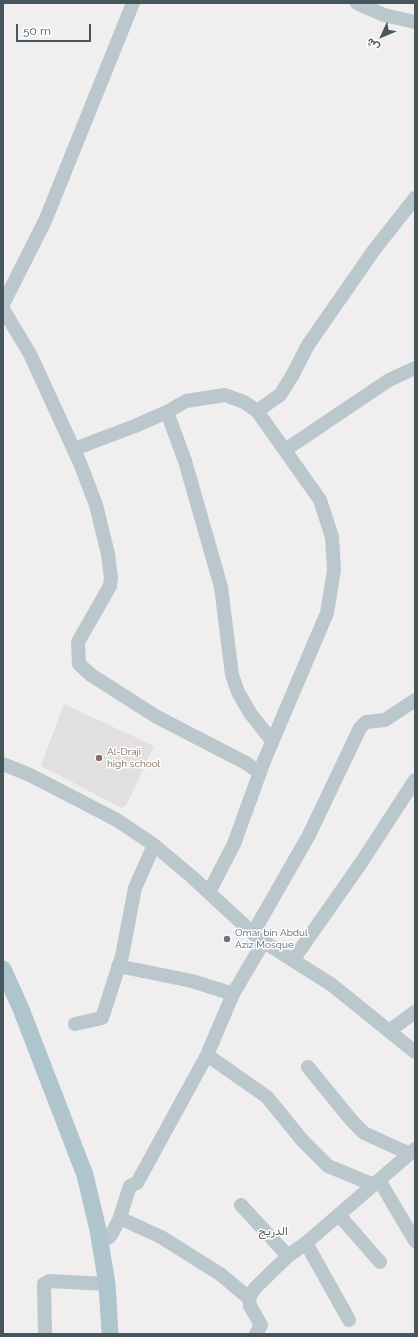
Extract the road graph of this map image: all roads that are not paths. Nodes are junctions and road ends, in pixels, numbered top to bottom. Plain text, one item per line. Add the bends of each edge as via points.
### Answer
1 (133, 3) edge
2 (357, 3) edge
3 (415, 22) edge
4 (415, 198) edge
5 (3, 304) edge
6 (3, 308) edge
7 (415, 368) edge
8 (257, 411) junction
9 (166, 412) junction
10 (74, 449) junction
11 (285, 450) junction
12 (415, 700) edge
13 (272, 741) junction
14 (3, 764) edge
15 (260, 773) junction
16 (415, 780) edge
17 (154, 845) junction
18 (209, 892) junction
19 (258, 937) junction
20 (294, 960) junction
21 (118, 966) junction
22 (3, 969) edge
23 (233, 994) junction
24 (415, 1012) edge
25 (75, 1024) dead end
26 (389, 1031) junction
27 (415, 1052) edge
28 (207, 1056) junction
29 (308, 1067) dead end
30 (412, 1152) edge
31 (376, 1183) junction
32 (241, 1205) dead end
33 (339, 1215) junction
34 (119, 1220) junction
35 (100, 1238) junction
36 (415, 1240) edge
37 (306, 1243) junction
38 (288, 1256) junction
39 (380, 1262) dead end
40 (107, 1284) junction
41 (249, 1298) junction
42 (349, 1320) dead end
43 (45, 1334) edge
44 (110, 1334) edge
45 (256, 1334) edge

1 - 5 street via 44,221
2 - 3 street via 384,15
4 - 8 street via 374,250 308,345 280,395
6 - 10 street via 30,354
7 - 11 street via 389,380
8 - 9 street via 244,402 225,395 186,401
8 - 11 street
9 - 10 street
9 - 13 street via 185,461 221,587 232,675 250,713
10 - 15 street via 96,505 111,578 110,586 78,642 79,664 91,675 157,717 246,763
11 - 13 street via 320,500 332,537 334,570 327,613
12 - 19 street via 385,720 366,722 360,728
13 - 15 street
14 - 17 street via 30,775 117,820
15 - 18 street via 234,844
16 - 20 street
17 - 18 street
17 - 21 street via 135,888
18 - 19 street
19 - 20 street
19 - 23 street
20 - 26 street via 332,985
21 - 23 street via 192,981
21 - 25 street via 102,1018
22 - 35 main road via 66,1122 85,1175
23 - 28 street
24 - 26 street
26 - 27 street
28 - 31 street via 268,1097 302,1140 328,1166
28 - 34 street via 137,1183 130,1186
29 - 30 street via 364,1133
30 - 31 street
31 - 33 street
31 - 36 street
32 - 38 street
33 - 37 street
33 - 39 street
34 - 35 street via 108,1238
34 - 41 street via 161,1237 220,1274
35 - 40 main road
37 - 38 street
37 - 42 street
38 - 41 street via 255,1288
40 - 43 street via 49,1281 44,1284
40 - 44 main road
41 - 45 street via 250,1306 261,1325

